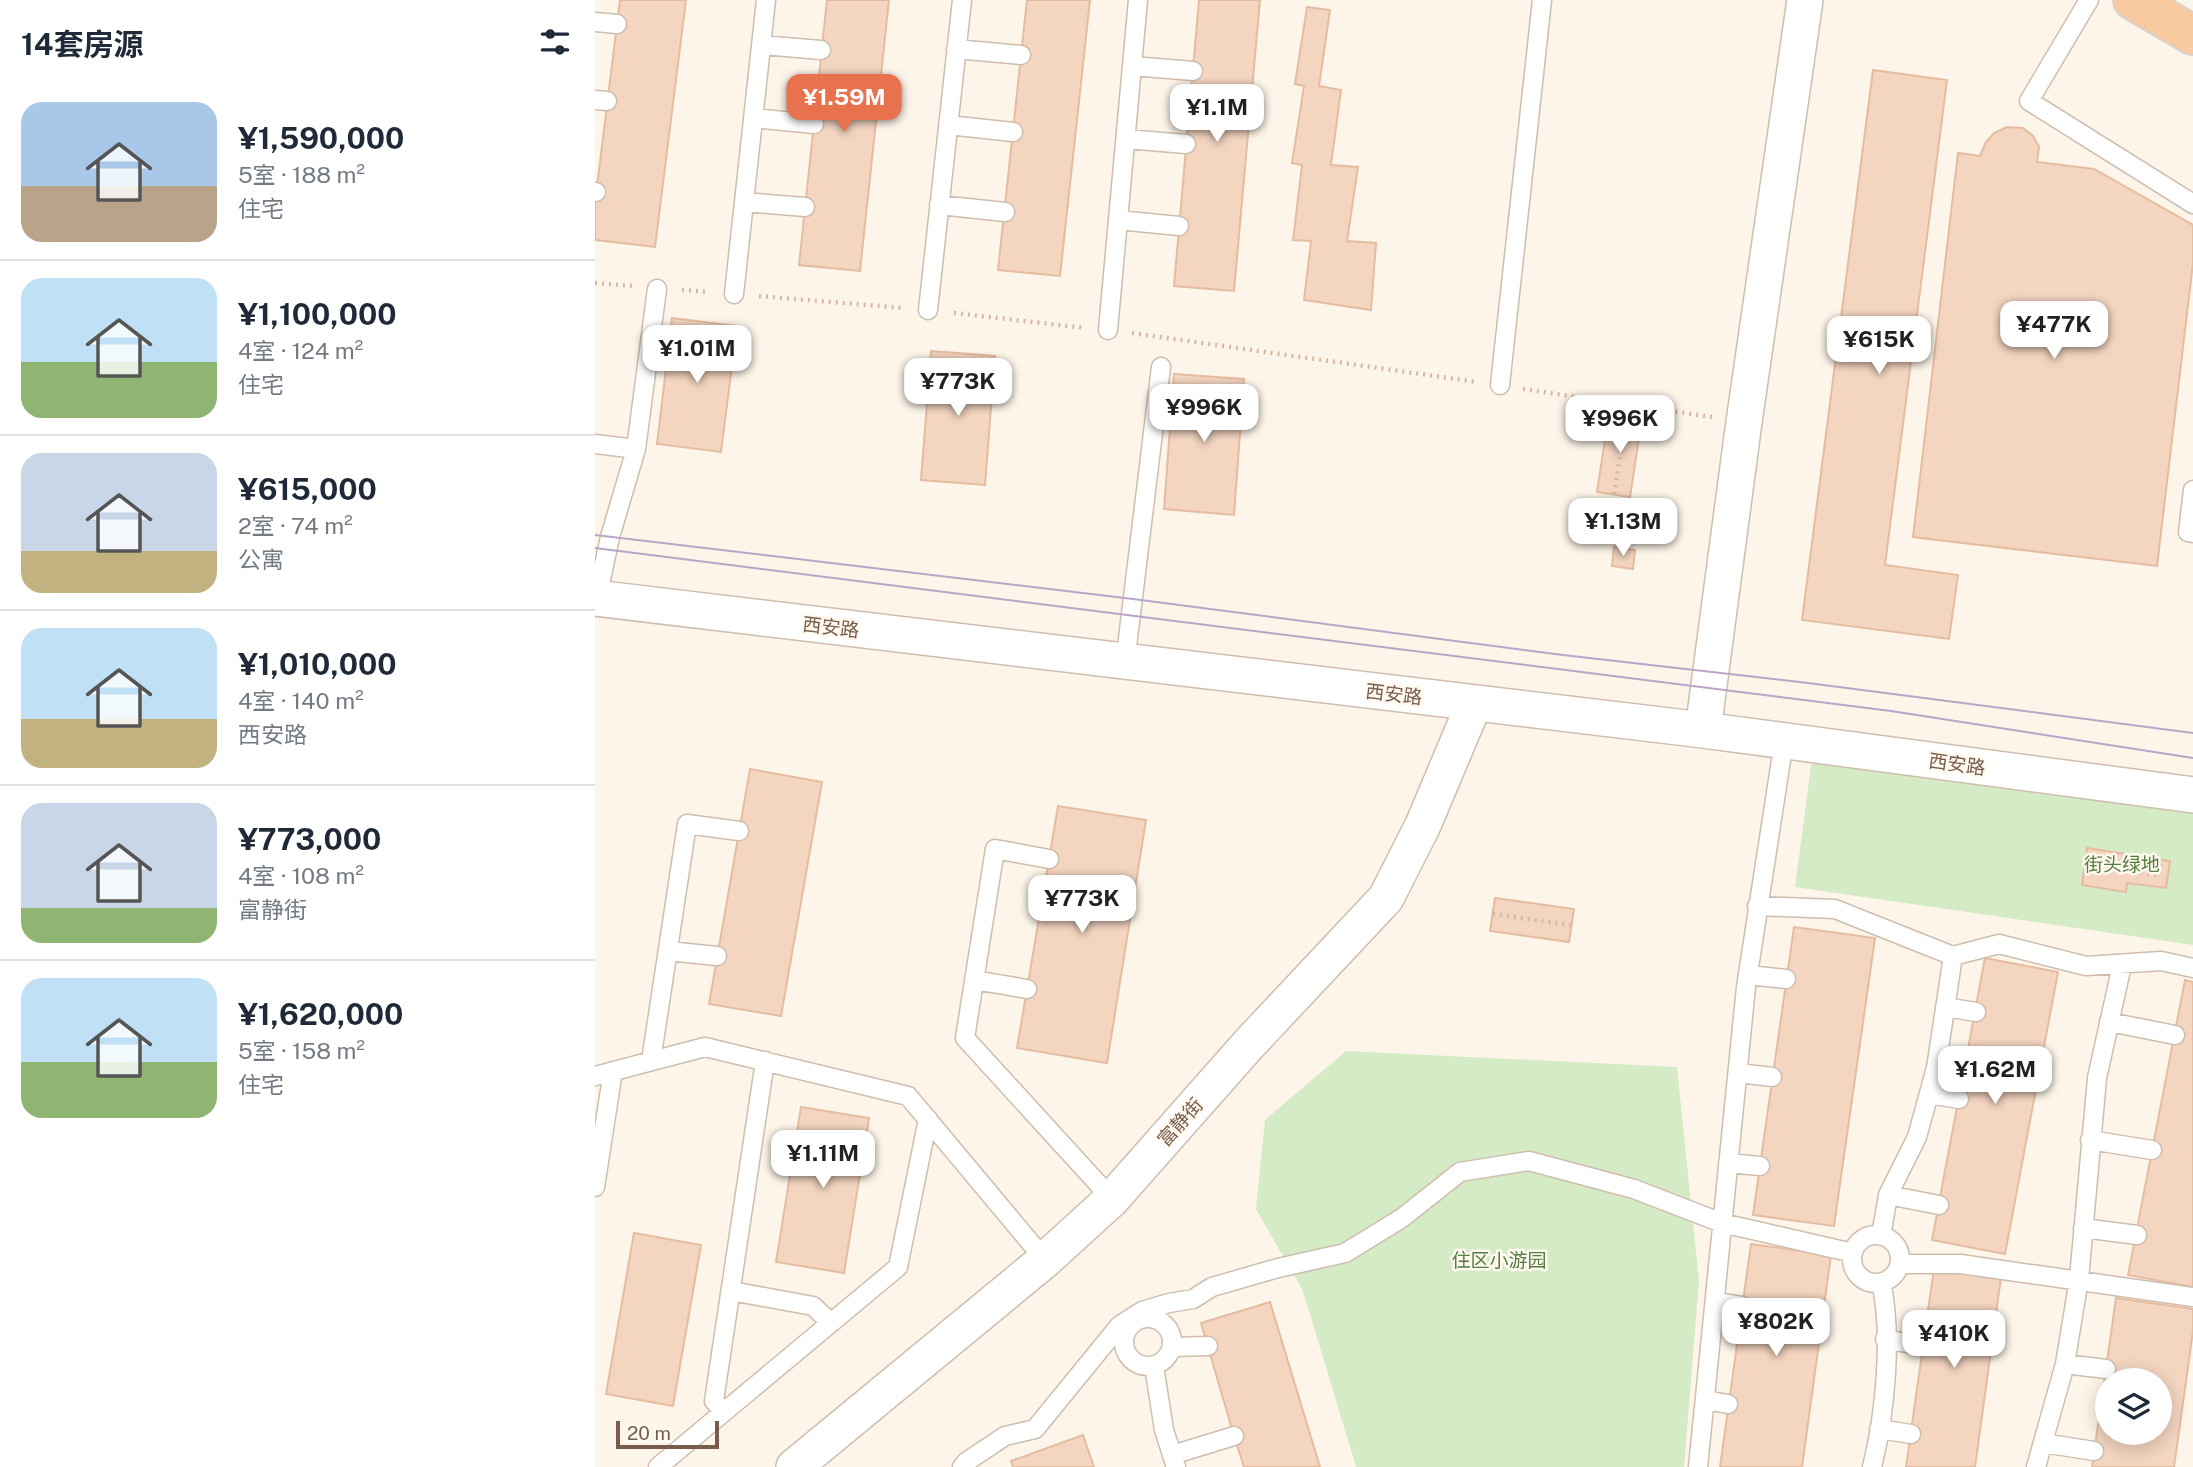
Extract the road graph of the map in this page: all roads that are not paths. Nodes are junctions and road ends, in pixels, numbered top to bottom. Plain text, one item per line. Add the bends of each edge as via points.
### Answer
1 (767, 0) edge
2 (962, 0) edge
3 (1138, 0) edge
4 (1542, 0) edge
5 (1805, 0) edge
6 (2089, 0) edge
7 (2133, 0) edge
8 (595, 22) edge
9 (617, 24) dead end
10 (2193, 36) edge
11 (761, 45) junction
12 (956, 49) junction
13 (821, 50) dead end
14 (1021, 55) dead end
15 (1132, 66) junction
16 (1193, 71) dead end
17 (753, 118) junction
18 (814, 124) dead end
19 (948, 125) junction
20 (1013, 132) dead end
21 (1126, 139) junction
22 (1186, 144) dead end
23 (744, 202) junction
24 (2193, 204) edge
25 (939, 205) junction
26 (805, 206) dead end
27 (1005, 212) dead end
28 (1118, 220) junction
29 (1179, 226) dead end
30 (657, 289) dead end
31 (734, 294) dead end
32 (928, 310) dead end
33 (1108, 330) dead end
34 (1161, 368) dead end
35 (1500, 385) dead end
36 (595, 444) edge
37 (636, 449) junction
38 (2193, 490) edge
39 (2193, 533) edge
40 (596, 598) edge
41 (1125, 663) junction
42 (1474, 704) junction
43 (1703, 730) junction
44 (1784, 741) junction
45 (2193, 795) edge
46 (739, 831) dead end
47 (1049, 859) dead end
48 (1757, 906) junction
49 (668, 951) junction
50 (717, 956) dead end
51 (1953, 956) junction
52 (2122, 965) junction
53 (2193, 968) edge
54 (1748, 975) junction
55 (1786, 979) dead end
56 (974, 980) junction
57 (1027, 989) dead end
58 (1945, 1007) junction
59 (1976, 1012) dead end
60 (2109, 1022) junction
61 (2175, 1034) dead end
62 (651, 1061) junction
63 (765, 1061) junction
64 (613, 1071) junction
65 (1738, 1073) junction
66 (595, 1076) edge
67 (1772, 1077) dead end
68 (1929, 1094) junction
69 (1959, 1099) dead end
70 (927, 1119) junction
71 (2090, 1140) junction
72 (2152, 1150) dead end
73 (1728, 1163) junction
74 (1760, 1166) dead end
75 (595, 1187) edge
76 (1888, 1195) junction
77 (1112, 1199) junction
78 (1939, 1205) dead end
79 (1722, 1223) junction
80 (2083, 1227) junction
81 (2137, 1235) dead end
82 (1881, 1236) junction
83 (1853, 1253) junction
84 (1045, 1260) junction
85 (1901, 1264) junction
86 (2079, 1279) junction
87 (1881, 1282) junction
88 (731, 1291) junction
89 (2193, 1297) edge
90 (1715, 1302) junction
91 (1742, 1306) dead end
92 (831, 1323) junction
93 (1885, 1339) junction
94 (1208, 1346) dead end
95 (1923, 1346) dead end
96 (1173, 1348) junction
97 (2065, 1364) junction
98 (1154, 1366) junction
99 (2098, 1368) edge
100 (1705, 1400) junction
101 (1728, 1404) dead end
102 (724, 1412) junction
103 (1879, 1429) junction
104 (1911, 1434) dead end
105 (1234, 1436) dead end
106 (2043, 1443) junction
107 (2094, 1451) dead end
108 (1174, 1461) edge
109 (658, 1467) edge
110 (794, 1467) edge
111 (962, 1467) edge
112 (1698, 1467) edge
113 (1872, 1467) edge
114 (2036, 1467) edge

1 - 11 lane
2 - 12 lane
3 - 15 lane
4 - 35 lane
5 - 43 street
6 - 24 lane via 2029,101
7 - 10 highway
8 - 9 lane
11 - 13 lane
11 - 17 lane
12 - 14 lane
12 - 19 lane
15 - 16 lane
15 - 21 lane
17 - 18 lane
17 - 23 lane
19 - 20 lane
19 - 25 lane
21 - 22 lane
21 - 28 lane
23 - 26 lane
23 - 31 lane
25 - 27 lane
25 - 32 lane
28 - 29 lane
28 - 33 lane
30 - 37 lane
34 - 41 lane
36 - 37 lane
37 - 40 lane
38 - 39 lane via 2188,532
40 - 41 street, 西安路
41 - 42 street, 西安路
42 - 43 street, 西安路
42 - 77 street, 富静街 via 1423,825 1386,898
43 - 44 street, 西安路
44 - 45 street, 西安路
44 - 48 lane
46 - 49 lane via 687,824
47 - 56 lane via 995,849
48 - 51 lane via 1835,909
48 - 54 lane
49 - 50 lane
49 - 62 lane
51 - 52 lane via 1999,944 2085,966
51 - 58 lane
52 - 53 lane via 2161,961
52 - 60 lane
54 - 55 lane
54 - 65 lane
56 - 57 lane
56 - 77 lane via 965,1038
58 - 59 lane
58 - 68 lane
60 - 61 lane
60 - 71 lane
62 - 63 lane via 705,1047
62 - 64 lane
63 - 70 lane via 908,1096
63 - 88 lane
64 - 66 lane
64 - 75 lane
65 - 67 lane
65 - 73 lane
68 - 69 lane
68 - 76 lane via 1917,1137
70 - 84 lane
70 - 92 lane via 898,1267
71 - 72 lane
71 - 80 lane
73 - 74 lane
73 - 79 lane
76 - 78 lane
76 - 82 lane
77 - 84 street, 富静街
79 - 83 lane
79 - 90 lane
79 - 111 lane via 1634,1189 1529,1161 1460,1172 1402,1218 1345,1253 1212,1287 1193,1299 1143,1311 1119,1325 1035,1429 1005,1436
80 - 81 lane
80 - 86 lane
82 - 83 lane via 1862,1238
82 - 85 lane via 1899,1250
83 - 87 lane via 1852,1265 1863,1281
84 - 110 street, 富静街
85 - 86 lane via 1960,1264
85 - 87 lane
86 - 89 lane
86 - 97 lane
87 - 93 lane
88 - 92 lane via 813,1306
88 - 102 lane via 714,1401
90 - 91 lane
90 - 100 lane
92 - 102 lane
93 - 95 lane
93 - 103 lane
94 - 96 lane
96 - 98 lane
96 - 98 lane via 1163,1322 1148,1317 1130,1325 1124,1342 1128,1356 1135,1364
97 - 99 lane
97 - 106 lane
98 - 108 lane
100 - 101 lane
100 - 112 lane
102 - 109 lane
103 - 104 lane
103 - 113 lane
105 - 108 lane
106 - 107 lane
106 - 114 lane

